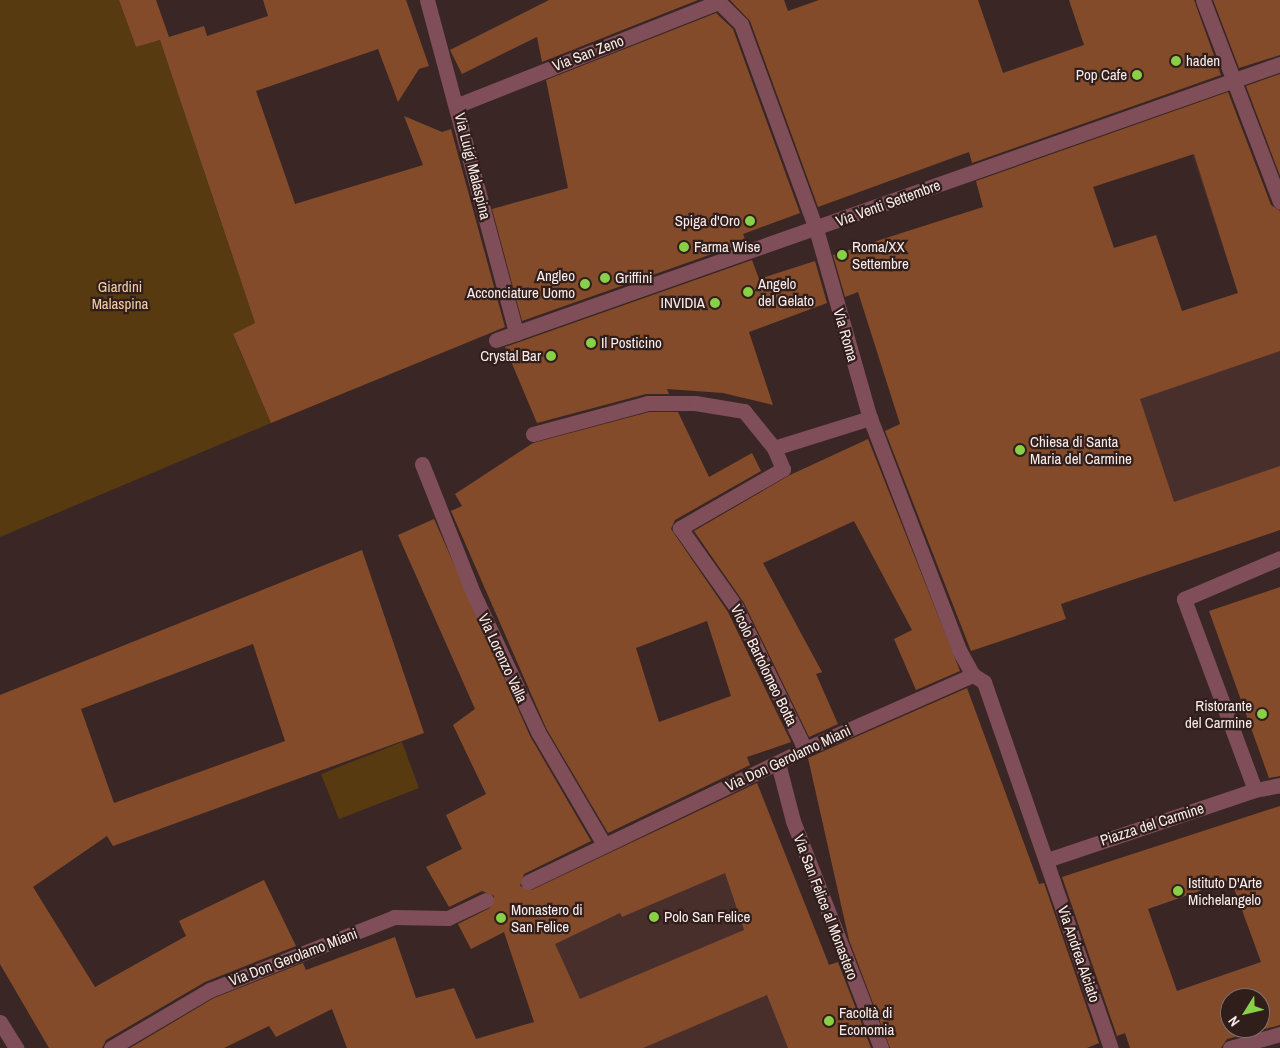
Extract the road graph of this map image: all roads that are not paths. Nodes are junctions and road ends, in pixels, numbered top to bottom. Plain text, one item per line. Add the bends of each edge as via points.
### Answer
1 (427, 0) edge
2 (1203, 0) edge
3 (718, 1) edge
4 (1280, 64) edge
5 (1235, 80) junction
6 (458, 105) junction
7 (1280, 202) edge
8 (816, 229) junction
9 (516, 333) junction
10 (496, 340) dead end
11 (870, 418) junction
12 (534, 434) dead end
13 (774, 448) junction
14 (422, 464) dead end
15 (1280, 558) edge
16 (973, 675) junction
17 (805, 749) junction
18 (778, 763) junction
19 (1280, 785) edge
20 (1255, 790) junction
21 (603, 843) junction
22 (1046, 860) junction
23 (528, 882) dead end
24 (486, 900) dead end
25 (0, 1022) edge
26 (1280, 1034) edge
27 (16, 1048) edge
28 (110, 1048) edge
29 (881, 1048) edge
30 (1111, 1048) edge
31 (1230, 1048) edge

1 - 6 street, Via Luigi Malaspina
2 - 5 street
3 - 6 street, Via San Zeno
3 - 8 street, Via Roma via 741,24
4 - 5 street, Via Venti Settembre
5 - 7 street
5 - 8 street, Via Venti Settembre
6 - 9 street, Via Luigi Malaspina
8 - 9 street, Via Venti Settembre
8 - 11 street, Via Roma
9 - 10 street, Via Venti Settembre
11 - 13 street
11 - 16 street, Via Roma
12 - 13 street via 648,402 695,403 744,411
13 - 17 street, Vicolo Bartolomeo Botta via 783,469 680,528 736,607
14 - 21 street, Via Lorenzo Valla via 473,593 538,732
15 - 20 street via 1184,599
16 - 17 street, Via Don Gerolamo Miani
16 - 22 street via 984,682
17 - 18 street, Via Don Gerolamo Miani
18 - 21 street, Via Don Gerolamo Miani
18 - 29 street, Via San Felice al Monastero via 793,821
19 - 20 street, Piazza del Carmine
20 - 22 street, Piazza del Carmine
21 - 23 street, Via Don Gerolamo Miani
22 - 30 street, Via Andrea Alciato
24 - 28 street, Via Don Gerolamo Miani via 448,918 385,921 210,990
25 - 27 street
26 - 31 street

